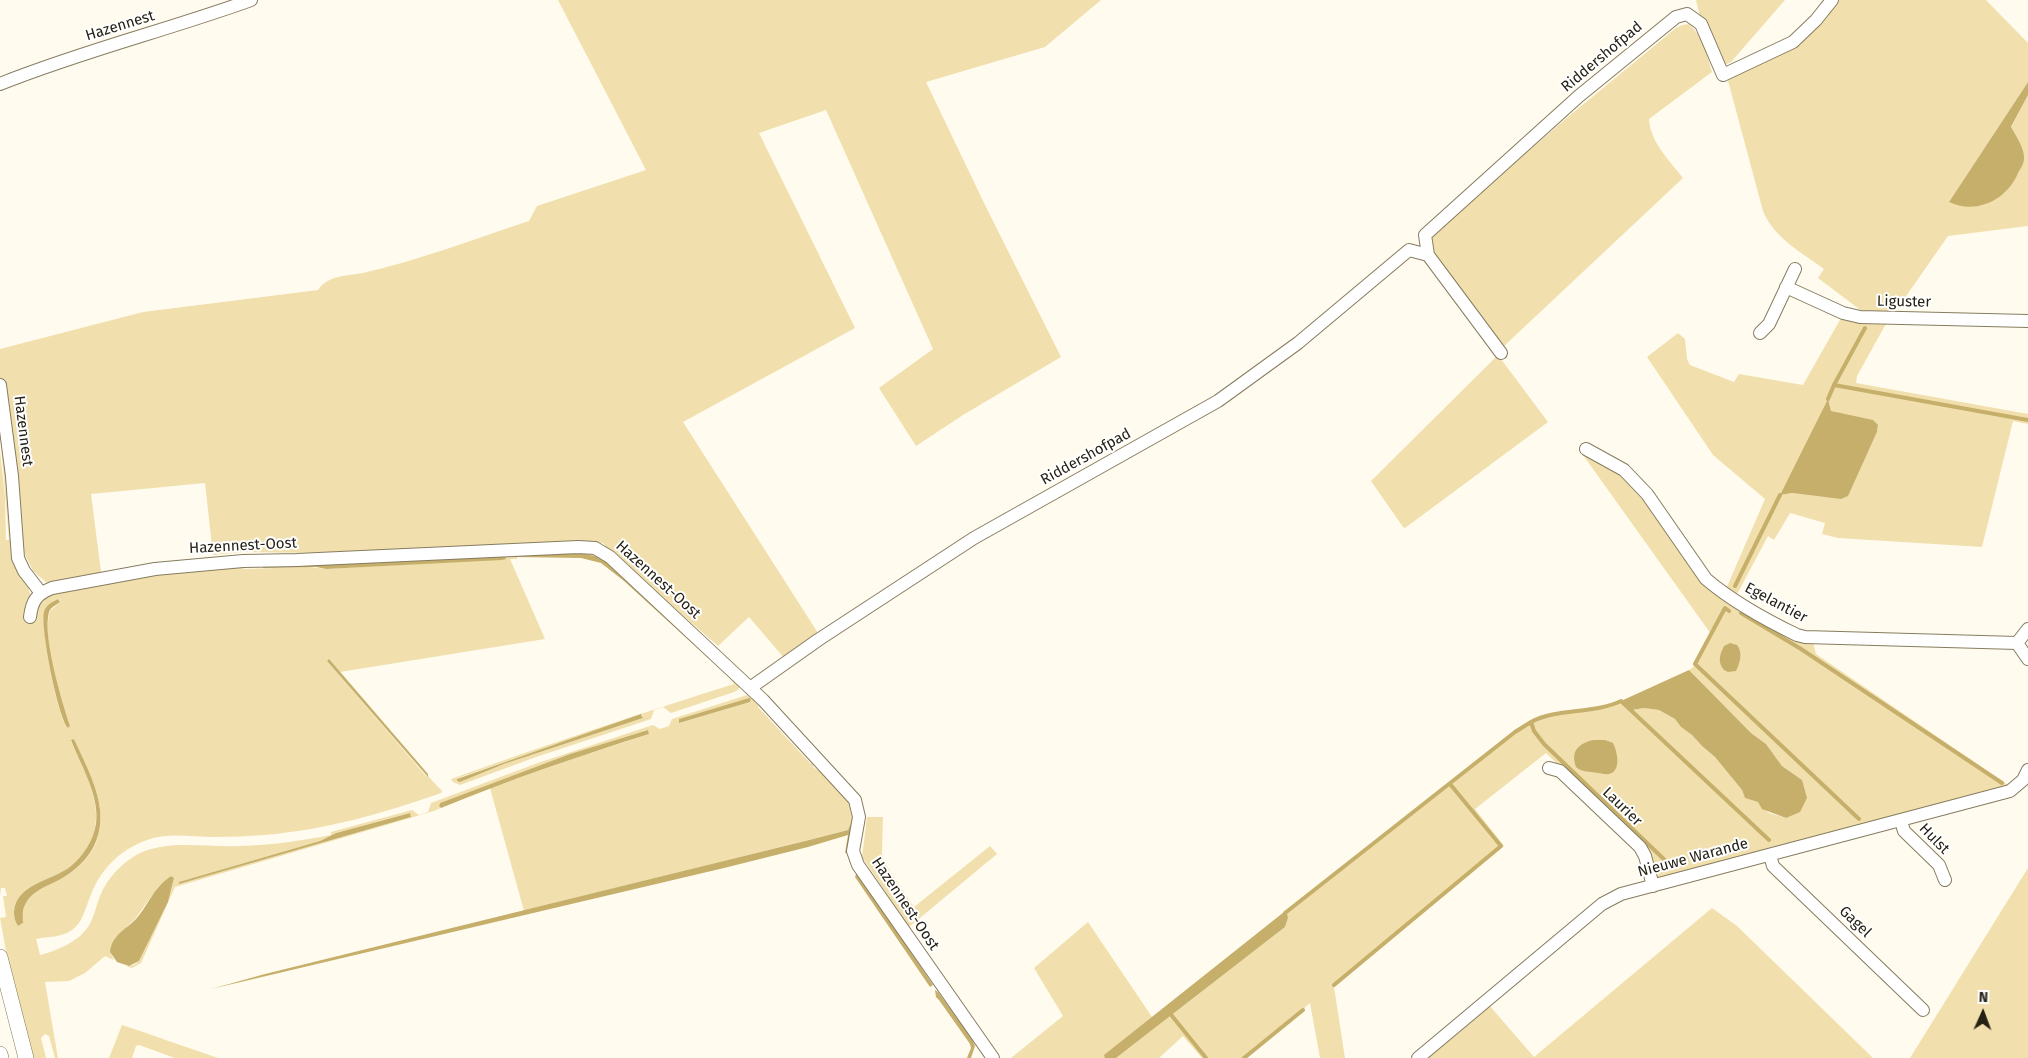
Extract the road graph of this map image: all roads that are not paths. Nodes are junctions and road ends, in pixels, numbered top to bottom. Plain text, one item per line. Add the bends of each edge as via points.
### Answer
1 (251, 0) edge
2 (1832, 0) edge
3 (0, 84) edge
4 (1428, 255) junction
5 (1794, 269) dead end
6 (1786, 287) junction
7 (2028, 321) edge
8 (1760, 333) dead end
9 (1501, 353) dead end
10 (0, 385) edge
11 (1586, 449) dead end
12 (41, 593) junction
13 (30, 617) dead end
14 (2028, 629) edge
15 (2018, 643) junction
16 (2028, 659) edge
17 (750, 688) junction
18 (1549, 768) dead end
19 (2026, 778) edge
20 (1901, 821) junction
21 (1770, 855) junction
22 (1944, 880) dead end
23 (1654, 886) junction
24 (0, 957) edge
25 (1923, 1010) dead end
26 (981, 1052) edge
27 (0, 1054) edge
28 (1, 1058) edge
29 (26, 1058) edge
30 (993, 1058) edge
31 (1418, 1058) edge

1 - 3 street, Hazennest
2 - 4 street, Riddershofpad via 1793,42 1723,75 1701,24 1686,14 1676,17 1579,96 1425,235
4 - 9 street
4 - 17 street, Riddershofpad via 1409,250 1298,344 1218,401 974,538
5 - 6 street
6 - 7 street, Liguster via 1843,313 1860,317
6 - 8 street via 1769,324
10 - 12 street, Hazennest via 12,476 18,558
11 - 15 street, Egelantier via 1624,470 1647,494 1713,585 1746,608 1797,635
12 - 13 street via 32,603
12 - 17 street, Hazennest-Oost via 52,588 155,569 225,562 596,548 610,557
14 - 15 street
15 - 16 street
17 - 26 street, Hazennest-Oost via 855,800 859,817 853,851 858,865
18 - 23 street, Laurier via 1560,770 1640,848
19 - 20 street, Nieuwe Warande via 2010,792
20 - 21 street, Nieuwe Warande
20 - 22 street, Hulst via 1904,831 1939,865
21 - 23 street, Nieuwe Warande
21 - 25 street, Gagel via 1773,866
23 - 31 street, Nieuwe Warande via 1621,894 1602,904
24 - 29 main road
26 - 30 street, Hazennest-Oost
27 - 28 main road

